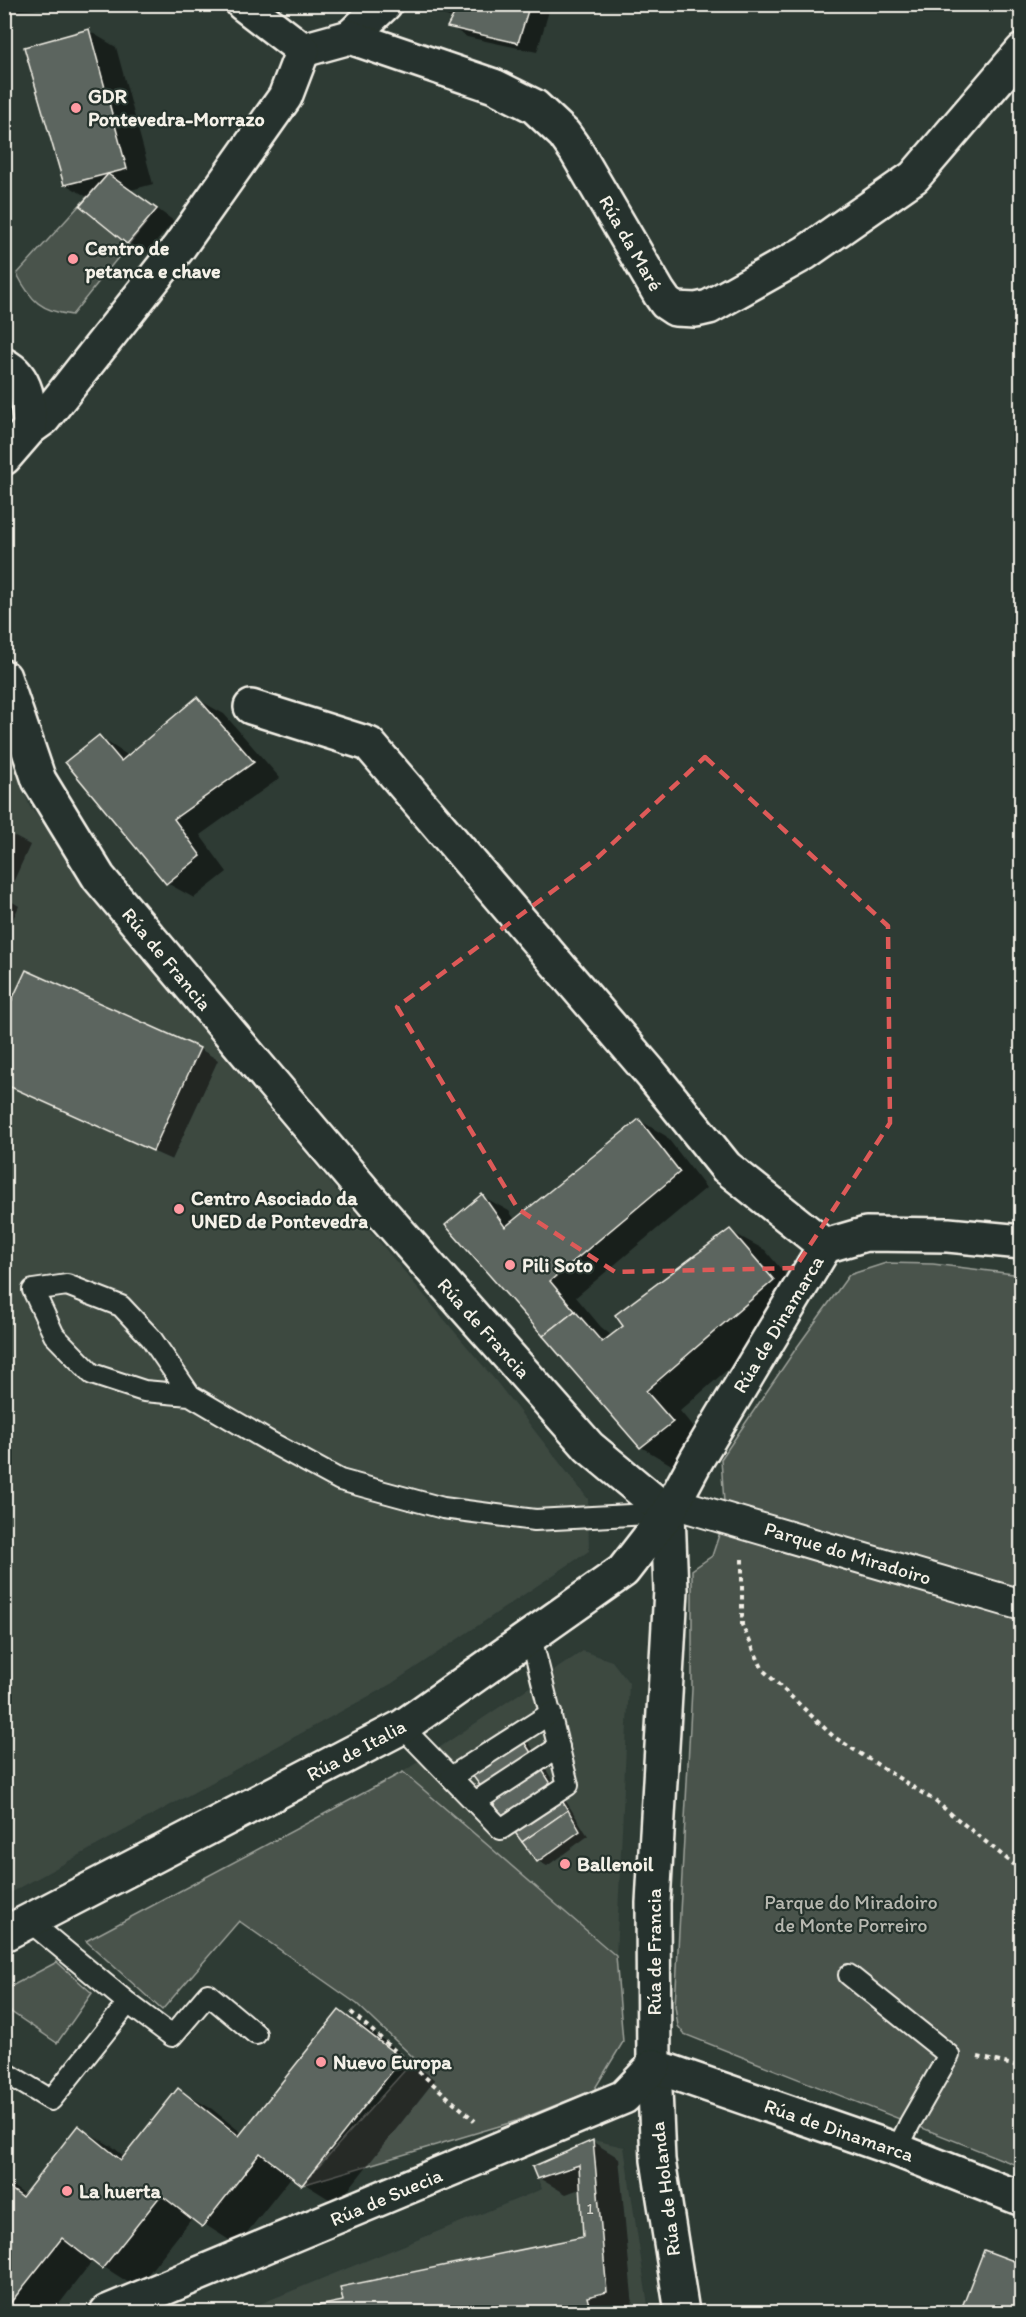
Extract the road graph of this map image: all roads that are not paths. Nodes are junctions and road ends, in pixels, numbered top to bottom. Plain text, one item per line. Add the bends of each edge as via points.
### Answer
1 (243, 4) edge
2 (385, 4) edge
3 (350, 38) junction
4 (303, 50) junction
5 (1022, 51) edge
6 (4, 364) edge
7 (30, 428) junction
8 (4, 458) edge
9 (4, 677) edge
10 (252, 707) dead end
11 (1022, 1242) edge
12 (825, 1246) junction
13 (190, 1395) junction
14 (671, 1508) junction
15 (1022, 1605) edge
16 (531, 1637) junction
17 (551, 1713) junction
18 (402, 1727) junction
19 (559, 1747) junction
20 (451, 1778) junction
21 (475, 1802) junction
22 (17, 1928) edge
23 (849, 1975) dead end
24 (128, 2003) junction
25 (256, 2034) dead end
26 (654, 2066) junction
27 (4, 2078) edge
28 (897, 2150) junction
29 (1022, 2199) edge
30 (107, 2313) edge
31 (682, 2313) edge

1 - 4 street
2 - 3 street
3 - 4 street
3 - 5 street, Rúa da Maré via 494,86 534,106 576,151 666,303 685,311 709,307 805,253 914,177
4 - 7 street via 285,97 179,247 44,418
6 - 7 street via 22,382
7 - 8 street
9 - 14 street, Rúa de Francia via 39,780 99,879 383,1214 581,1438
10 - 12 street via 369,744 726,1167
11 - 12 street, Rúa de Dinamarca via 948,1235 866,1234
12 - 14 street, Rúa de Dinamarca
13 - 13 lane via 151,1338 121,1306 67,1285 33,1290 54,1335 92,1374 144,1391
13 - 14 lane via 340,1480 443,1508 536,1520
14 - 15 street, Parque do Miradoiro via 746,1523
14 - 16 street, Rúa de Italia via 623,1571
14 - 26 street, Rúa de Francia via 671,1590 653,1903
16 - 17 lane
16 - 18 street, Rúa de Italia
17 - 19 lane
17 - 20 lane
18 - 20 lane
18 - 22 street, Rúa de Italia
19 - 21 lane
19 - 21 lane via 568,1785 501,1829
20 - 21 lane
22 - 24 lane
23 - 28 lane via 949,2055
24 - 25 lane via 172,2036 208,1994
24 - 27 lane via 51,2100 8,2074
26 - 28 street, Rúa de Dinamarca
26 - 30 street, Rúa de Suecia via 624,2097
26 - 31 street, Rúa de Holanda via 658,2160
28 - 29 street, Rúa de Dinamarca

